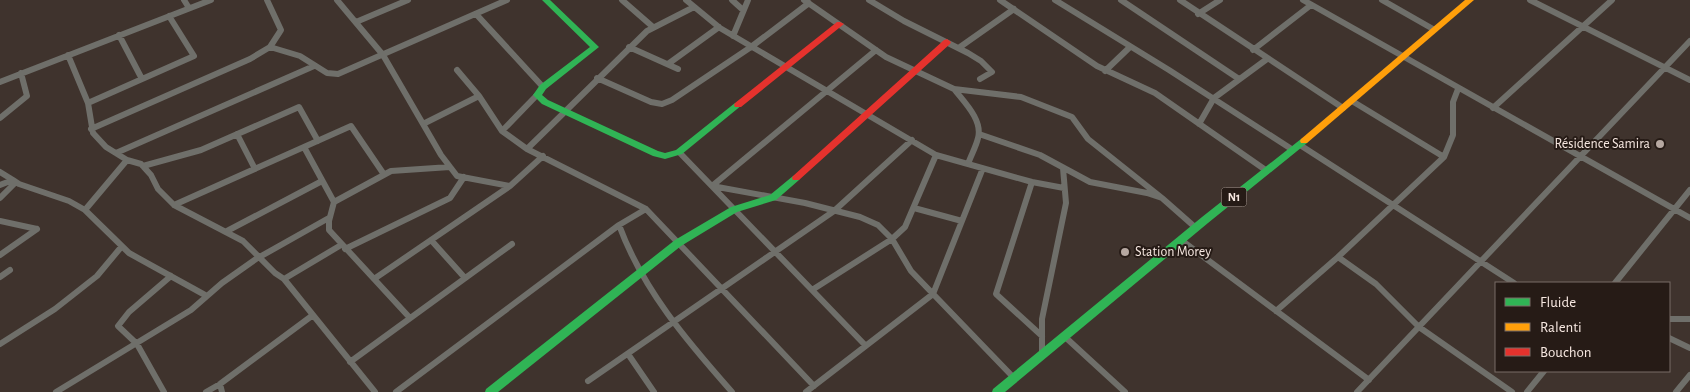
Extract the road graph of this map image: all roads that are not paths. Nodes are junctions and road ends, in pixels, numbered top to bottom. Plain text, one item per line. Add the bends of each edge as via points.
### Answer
1 (184, 0) edge
2 (211, 0) edge
3 (267, 0) edge
4 (337, 0) edge
5 (408, 0) edge
6 (507, 0) edge
7 (546, 0) edge
8 (622, 0) edge
9 (686, 0) edge
10 (732, 0) edge
11 (748, 0) edge
12 (869, 0) edge
13 (1002, 0) edge
14 (1055, 0) edge
15 (1121, 0) edge
16 (1180, 0) edge
17 (1220, 0) edge
18 (1303, 0) edge
19 (1382, 0) edge
20 (1470, 0) edge
21 (1530, 0) edge
22 (1612, 0) edge
23 (807, 2) edge
24 (1311, 5) junction
25 (694, 7) junction
26 (189, 8) junction
27 (1014, 9) junction
28 (743, 10) junction
29 (476, 14) junction
30 (1198, 14) junction
31 (169, 16) junction
32 (356, 22) junction
33 (840, 24) junction
34 (653, 26) junction
35 (719, 27) junction
36 (1582, 27) junction
37 (1433, 29) junction
38 (119, 35) junction
39 (733, 36) junction
40 (1690, 41) edge
41 (946, 42) junction
42 (751, 46) junction
43 (270, 47) junction
44 (629, 47) junction
45 (960, 47) junction
46 (1130, 47) junction
47 (876, 50) junction
48 (1253, 50) junction
49 (383, 55) junction
50 (68, 56) junction
51 (1402, 57) junction
52 (1267, 59) junction
53 (668, 64) junction
54 (314, 66) junction
55 (786, 66) junction
56 (678, 68) dead end
57 (1665, 68) junction
58 (457, 70) dead end
59 (916, 70) junction
60 (1106, 71) junction
61 (21, 73) junction
62 (597, 78) junction
63 (142, 79) junction
64 (980, 79) dead end
65 (1239, 79) junction
66 (1690, 80) edge
67 (0, 82) edge
68 (543, 87) junction
69 (1458, 88) junction
70 (954, 89) junction
71 (826, 91) junction
72 (479, 96) junction
73 (537, 96) junction
74 (1214, 98) junction
75 (1352, 101) junction
76 (88, 103) junction
77 (1343, 108) junction
78 (1493, 108) junction
79 (563, 112) junction
80 (868, 115) junction
81 (0, 118) edge
82 (423, 124) junction
83 (1199, 124) junction
84 (91, 129) junction
85 (502, 131) junction
86 (237, 134) junction
87 (979, 134) junction
88 (912, 140) junction
89 (318, 141) junction
90 (304, 147) junction
91 (1297, 147) junction
92 (527, 148) junction
93 (679, 152) junction
94 (116, 153) junction
95 (936, 155) junction
96 (543, 156) junction
97 (1444, 157) junction
98 (1580, 157) junction
99 (127, 160) junction
100 (968, 164) junction
101 (143, 166) junction
102 (450, 167) junction
103 (982, 168) junction
104 (1063, 168) junction
105 (255, 169) junction
106 (1267, 171) junction
107 (0, 172) edge
108 (383, 173) junction
109 (464, 177) junction
110 (14, 181) junction
111 (322, 181) junction
112 (1032, 182) junction
113 (0, 184) edge
114 (510, 186) junction
115 (712, 186) junction
116 (1064, 188) junction
117 (1690, 190) edge
118 (0, 198) edge
119 (773, 198) junction
120 (1162, 198) junction
121 (334, 202) junction
122 (1395, 204) junction
123 (174, 205) junction
124 (914, 208) junction
125 (646, 209) junction
126 (734, 209) junction
127 (85, 210) junction
128 (1674, 210) junction
129 (834, 211) junction
130 (1690, 218) edge
131 (328, 219) junction
132 (0, 221) edge
133 (962, 221) junction
134 (619, 226) junction
135 (1196, 228) junction
136 (227, 231) junction
137 (892, 239) junction
138 (431, 240) junction
139 (1181, 240) junction
140 (678, 243) junction
141 (512, 244) dead end
142 (122, 246) junction
143 (343, 247) junction
144 (776, 252) junction
145 (0, 255) edge
146 (259, 255) junction
147 (1338, 257) junction
148 (1481, 262) junction
149 (10, 270) dead end
150 (640, 274) junction
151 (171, 276) junction
152 (0, 277) edge
153 (465, 278) junction
154 (284, 279) junction
155 (374, 279) junction
156 (1512, 282) edge
157 (1616, 282) edge
158 (721, 289) junction
159 (812, 290) junction
160 (933, 294) junction
161 (205, 295) junction
162 (1276, 311) junction
163 (313, 316) junction
164 (410, 318) junction
165 (1670, 319) edge
166 (1690, 319) edge
167 (674, 322) junction
168 (1419, 327) junction
169 (1042, 336) junction
170 (1064, 336) junction
171 (1670, 338) edge
172 (0, 344) edge
173 (136, 344) junction
174 (865, 345) junction
175 (1690, 348) edge
176 (628, 354) junction
177 (1042, 355) junction
178 (350, 362) junction
179 (1543, 372) edge
180 (1690, 375) edge
181 (1014, 378) junction
182 (1368, 380) junction
183 (588, 381) dead end
184 (814, 386) junction
185 (221, 388) edge
186 (58, 392) edge
187 (164, 392) edge
188 (206, 392) edge
189 (375, 392) edge
190 (396, 392) edge
191 (490, 392) edge
192 (654, 392) edge
193 (732, 392) edge
194 (806, 392) edge
195 (997, 392) edge
196 (1125, 392) edge
197 (1357, 392) edge
198 (1512, 392) edge
199 (1527, 392) edge
200 (1676, 392) edge

1 - 26 street
2 - 26 street
3 - 43 street via 281,30
4 - 32 street
5 - 32 street
6 - 29 street
7 - 68 street via 595,47
8 - 34 street
9 - 25 street
10 - 28 street
11 - 28 street
12 - 41 street
13 - 27 street
14 - 46 street
15 - 65 street
16 - 30 street
17 - 30 street
18 - 24 street
19 - 37 street
20 - 37 street, N1
21 - 36 street
22 - 36 street
23 - 33 street
23 - 42 street
24 - 48 street
24 - 51 street
25 - 34 street
25 - 35 street
26 - 31 street
27 - 45 street
27 - 60 street
28 - 39 street
29 - 49 street
29 - 68 street
30 - 48 street
31 - 38 street
31 - 63 street via 194,56
32 - 49 street
33 - 47 street
33 - 55 street
34 - 44 street
35 - 39 street
35 - 53 street
36 - 57 street
36 - 78 street
37 - 51 street, N1
38 - 50 street
38 - 63 street
39 - 42 street
40 - 57 street
41 - 45 street
41 - 59 street
42 - 55 street
42 - 62 street via 662,104 650,102
43 - 54 street via 299,56
43 - 84 street via 250,59
44 - 53 street
44 - 62 street
45 - 64 street via 974,54 992,72
46 - 60 street
46 - 74 street
47 - 59 street
47 - 71 street
48 - 52 street
49 - 54 street via 338,74 322,73
49 - 82 street
50 - 61 street
50 - 76 street
51 - 69 street
51 - 75 street, N1
52 - 65 street
52 - 77 street
53 - 56 street
54 - 94 street
55 - 71 street
55 - 93 street
57 - 66 street
57 - 98 street
58 - 72 street
59 - 70 street
59 - 80 street
60 - 83 street via 1155,93
61 - 67 street
61 - 81 street via 27,96
62 - 79 street
63 - 76 street
65 - 74 street
68 - 73 street
69 - 78 street
69 - 97 street via 1453,97 1452,141
70 - 87 street via 976,122
70 - 120 street via 1021,97 1072,118 1088,139
71 - 80 street
71 - 115 street
72 - 82 street
72 - 85 street
73 - 79 street
73 - 85 street
74 - 83 street
74 - 91 street
75 - 77 street, N1
75 - 97 street
76 - 84 street
77 - 91 street, N1
78 - 98 street
79 - 92 street
79 - 93 street via 656,154 665,156
80 - 88 street
80 - 119 street
82 - 102 street
83 - 106 street
84 - 94 street via 106,147
85 - 92 street
86 - 89 street via 299,107
86 - 101 street via 201,150
86 - 105 street
87 - 100 street
87 - 104 street via 1040,155
88 - 95 street
88 - 129 street
89 - 90 street
89 - 108 street via 351,126
90 - 105 street
90 - 111 street
91 - 106 street, N1
91 - 122 street
92 - 96 street
93 - 115 street
94 - 99 street
95 - 100 street
95 - 124 street
96 - 114 street
96 - 125 street
97 - 122 street
98 - 128 street
98 - 148 street
99 - 101 street
99 - 127 street
100 - 103 street
101 - 123 street via 158,189
102 - 108 street via 402,168
102 - 109 street via 457,176
103 - 112 street
103 - 133 street
104 - 116 street
104 - 120 street via 1090,182
105 - 123 street
106 - 135 street, N1
107 - 110 street
108 - 121 street
109 - 114 street
109 - 143 street via 450,198
110 - 113 street
110 - 118 street
110 - 127 street
111 - 121 street
111 - 136 street
112 - 116 street
112 - 169 street via 996,294
114 - 138 street
115 - 119 street
115 - 126 street
116 - 169 street via 1066,203 1045,302
117 - 128 street
119 - 126 street
119 - 129 street
120 - 135 street
121 - 131 street
122 - 147 street
122 - 148 street
123 - 136 street
124 - 133 street
124 - 137 street via 905,227
125 - 134 street
125 - 140 street
126 - 140 street
126 - 144 street
127 - 142 street
128 - 130 street
128 - 157 street
129 - 137 street via 872,221
129 - 144 street
131 - 143 street via 329,230
131 - 146 street
132 - 145 street via 37,229
133 - 160 street
134 - 150 street via 624,244
134 - 190 street
135 - 139 street, N1
136 - 146 street
137 - 159 street
137 - 160 street via 911,271
138 - 153 street
138 - 155 street
139 - 162 street
139 - 170 street, N1
140 - 150 street
140 - 158 street
141 - 153 street
142 - 151 street
142 - 172 street via 97,276
143 - 154 street
143 - 155 street
144 - 158 street
144 - 159 street
146 - 154 street
146 - 161 street
147 - 162 street
147 - 168 street via 1376,284
148 - 156 street
148 - 168 street
149 - 152 street
150 - 167 street
150 - 191 street
151 - 161 street
151 - 173 street via 118,326
153 - 164 street
154 - 163 street
155 - 164 street
158 - 167 street
158 - 184 street
159 - 174 street
160 - 174 street
160 - 181 street
161 - 173 street via 191,310
162 - 182 street
163 - 178 street
163 - 185 street
164 - 178 street
165 - 166 street
167 - 176 street
167 - 193 street
168 - 182 street
168 - 198 street
169 - 177 street
170 - 177 street, N1
170 - 196 street
171 - 175 street
173 - 186 street
173 - 187 street
174 - 184 street
176 - 183 street
176 - 192 street
177 - 181 street, N1
178 - 189 street
179 - 199 street
180 - 200 street
181 - 195 street, N1
182 - 197 street
184 - 194 street
185 - 188 street

